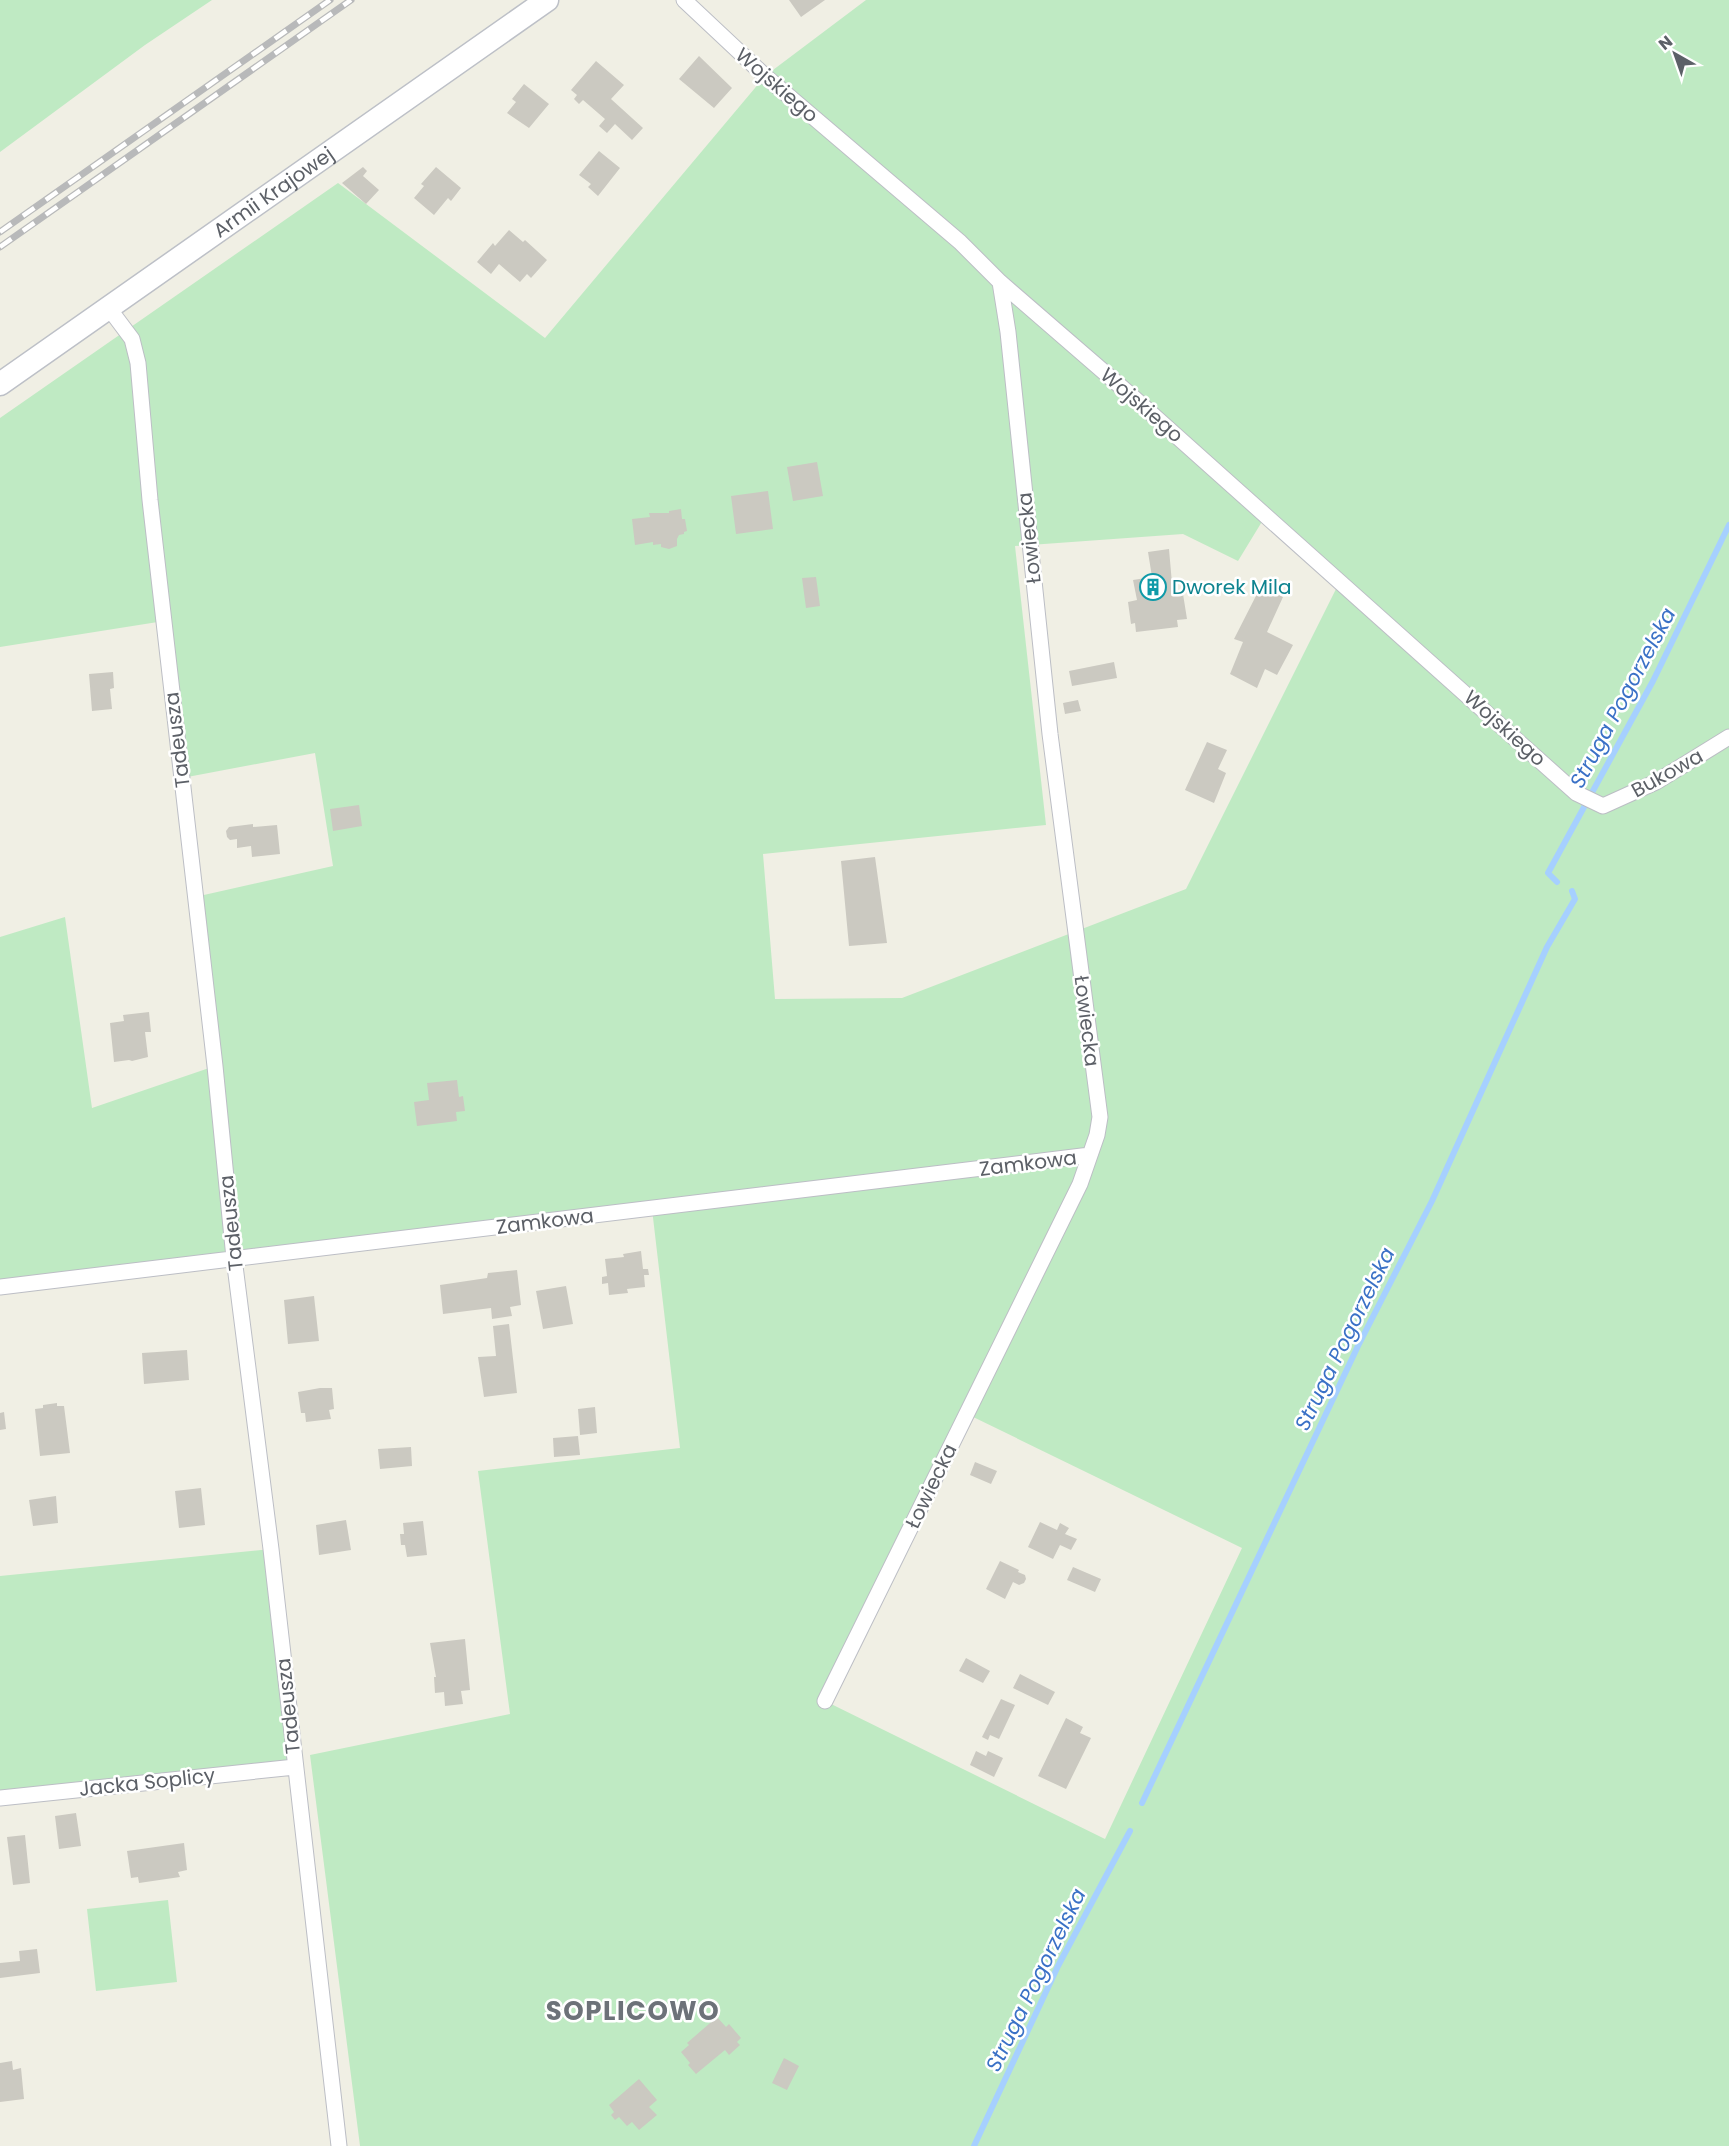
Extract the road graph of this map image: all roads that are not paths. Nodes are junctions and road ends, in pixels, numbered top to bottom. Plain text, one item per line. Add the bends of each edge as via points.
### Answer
1 (547, 0) edge
2 (684, 0) edge
3 (1000, 282) junction
4 (108, 308) junction
5 (0, 384) edge
6 (1729, 737) edge
7 (1598, 803) joint
8 (1090, 1155) junction
9 (234, 1258) junction
10 (0, 1287) edge
11 (825, 1701) dead end
12 (295, 1767) junction
13 (0, 1798) edge
14 (339, 2146) edge

1 - 4 main road, Armii Krajowej
2 - 3 street, Wojskiego via 765,76 960,242
3 - 7 street, Wojskiego via 1576,793
3 - 8 street, Łowiecka via 1050,734 1100,1117
4 - 5 main road, Armii Krajowej
4 - 9 street, Tadeusza via 132,339 138,363
6 - 7 street, Bukowa via 1656,783
8 - 9 street, Zamkowa
8 - 11 street, Łowiecka via 1080,1184
9 - 10 street, Zamkowa
9 - 12 street, Tadeusza
12 - 13 street, Jacka Soplicy
12 - 14 street, Tadeusza

